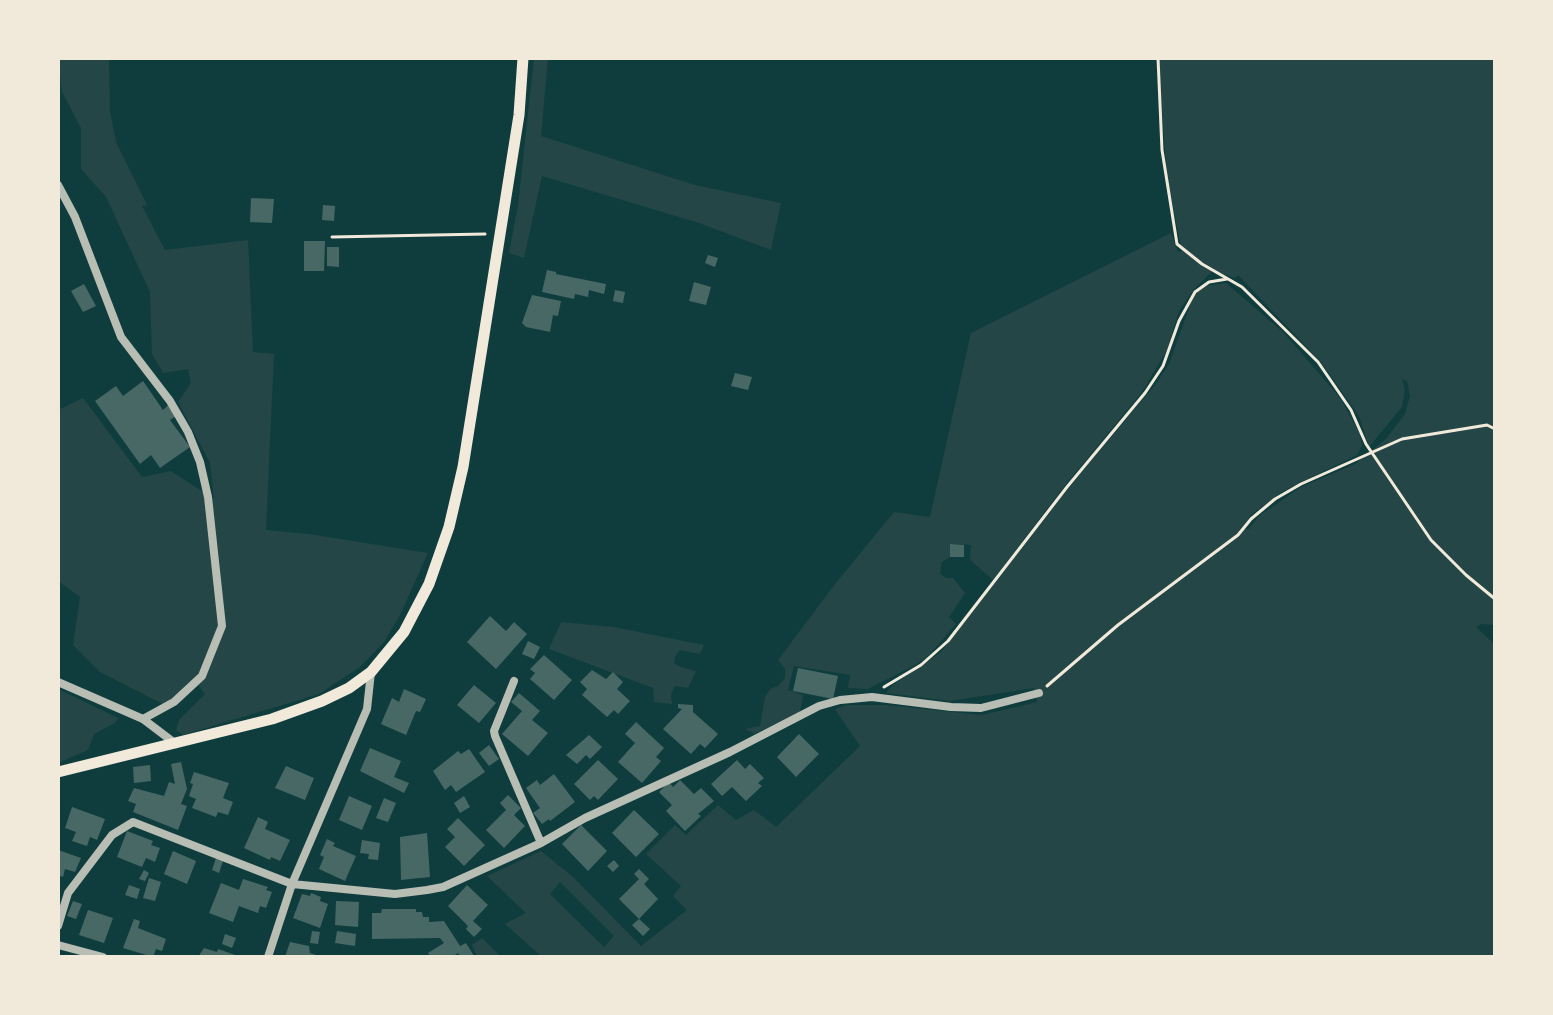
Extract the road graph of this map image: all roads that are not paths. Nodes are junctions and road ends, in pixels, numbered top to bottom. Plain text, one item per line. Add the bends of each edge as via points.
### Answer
1 (523, 58) edge
2 (58, 185) edge
3 (371, 672) junction
4 (514, 681) dead end
5 (58, 682) edge
6 (1039, 693) road end
7 (143, 719) junction
8 (176, 744) junction
9 (58, 772) edge
10 (541, 843) junction
11 (292, 884) junction
12 (58, 926) edge
13 (58, 945) edge
14 (103, 957) edge
15 (268, 957) edge

1 - 3 main road via 473,419 449,527 420,603
2 - 7 street via 121,337 188,432 208,497 222,626 202,676 174,702
3 - 8 main road via 322,701
3 - 11 street via 367,709
4 - 10 street via 494,731
5 - 7 street
6 - 10 street via 981,708 872,697 819,706
7 - 8 street
8 - 9 main road
10 - 11 street via 443,887 395,894
11 - 12 street via 133,822 112,835 68,893
11 - 15 street
13 - 14 street

